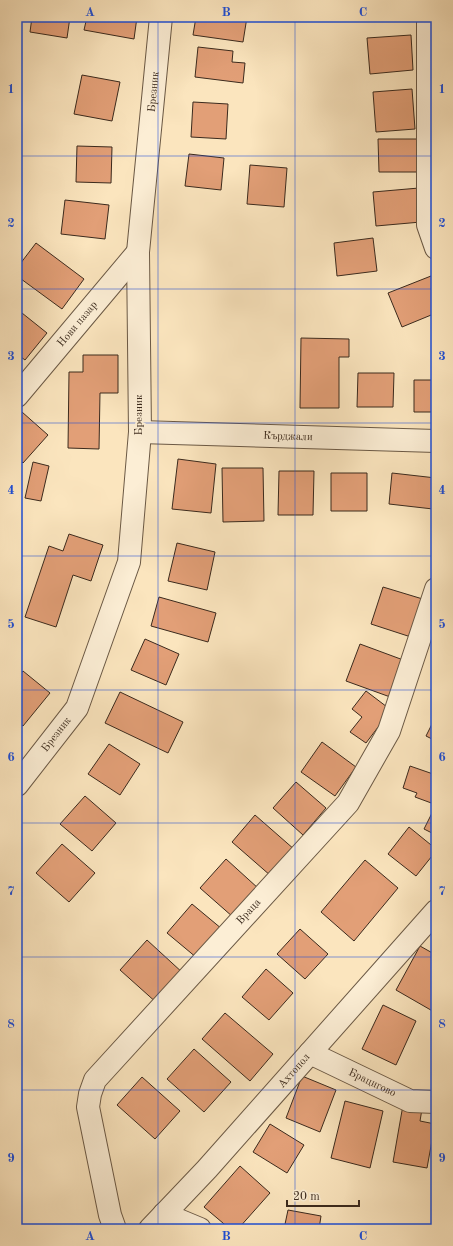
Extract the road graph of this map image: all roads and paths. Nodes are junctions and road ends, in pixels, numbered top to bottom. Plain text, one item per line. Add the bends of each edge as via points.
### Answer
1 (161, 17) edge
2 (428, 17) edge
3 (436, 248) edge
4 (138, 252) junction
5 (17, 396) edge
6 (140, 432) junction
7 (436, 441) edge
8 (436, 589) edge
9 (17, 785) edge
10 (436, 911) edge
11 (310, 1053) junction
12 (436, 1102) edge
13 (157, 1222) edge
14 (115, 1229) edge
15 (200, 1229) edge

1 - 4 street, Брезник
2 - 3 street via 428,226
4 - 5 street, Нови пазар
4 - 6 street, Брезник
6 - 7 street, Кърджали
6 - 9 street, Брезник via 129,562 77,708
8 - 14 street, Враца via 389,731 348,803 95,1080 88,1107
10 - 11 street, Ахтопол
11 - 12 street, Брацигово via 410,1101
11 - 13 street, Ахтопол
13 - 15 street

